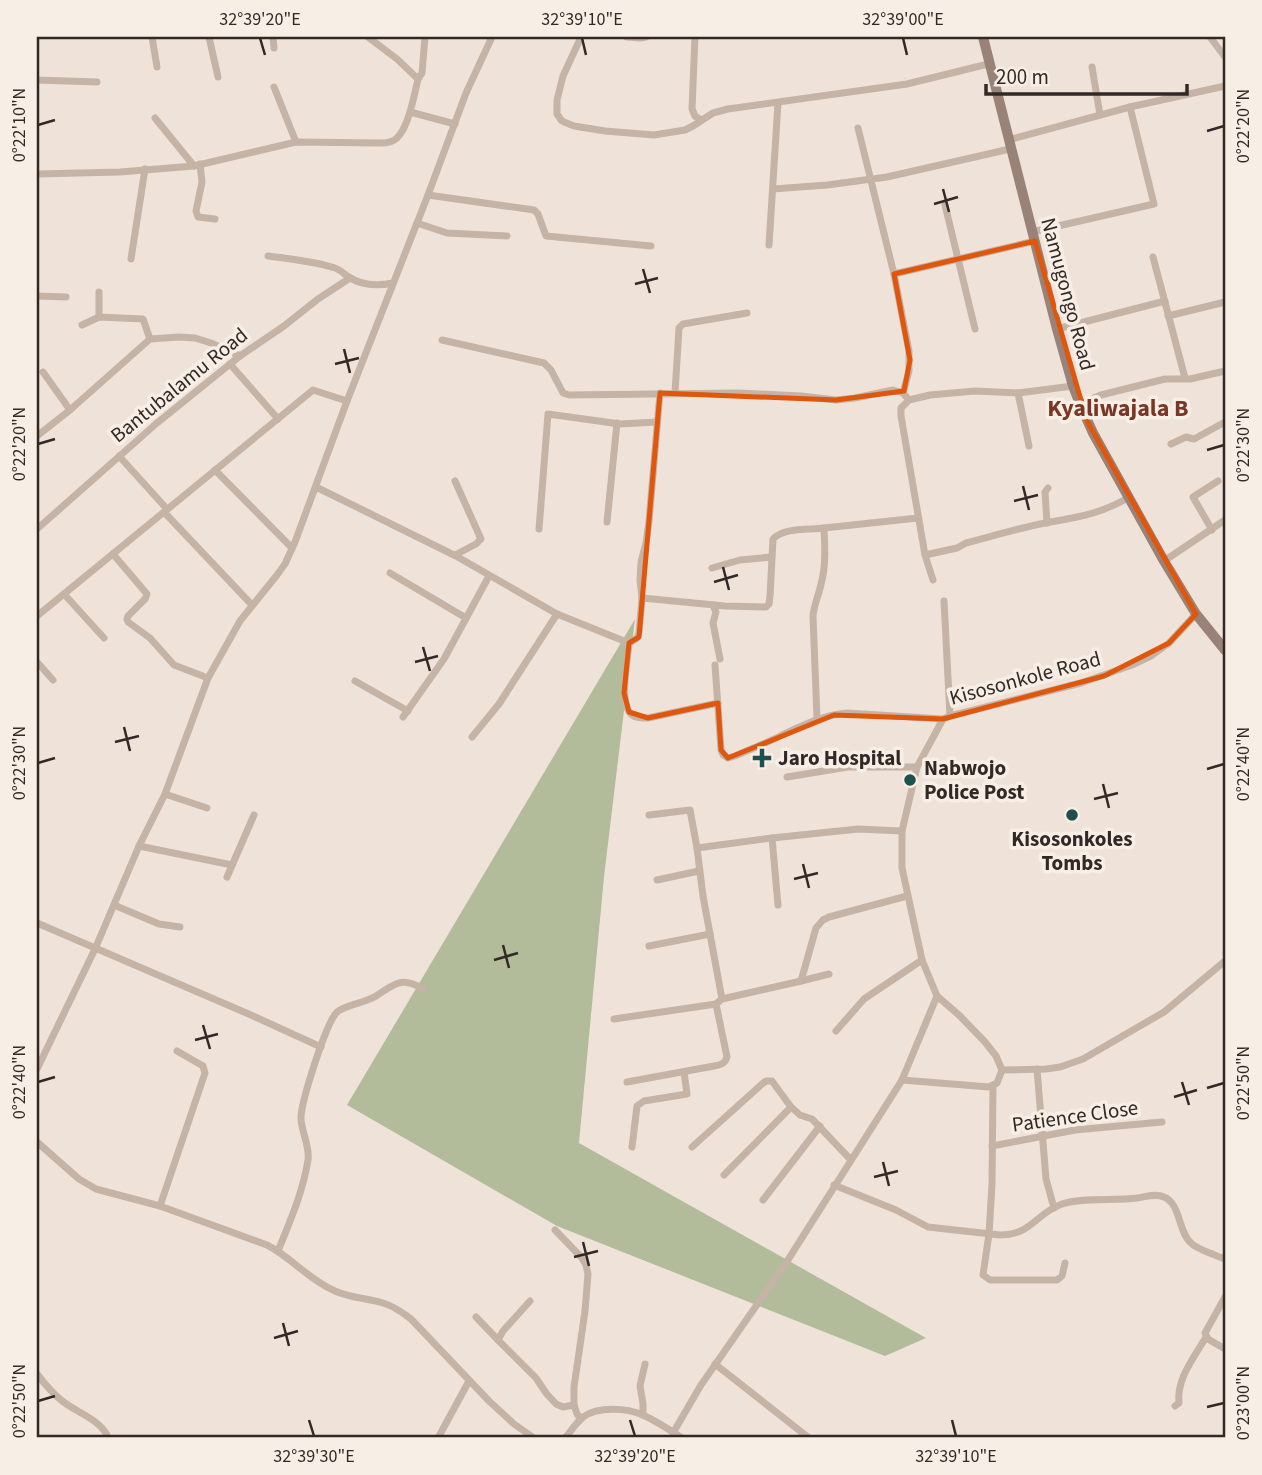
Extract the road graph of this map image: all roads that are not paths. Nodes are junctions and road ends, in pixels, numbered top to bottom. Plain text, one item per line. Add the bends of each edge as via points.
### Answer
1 (152, 37) edge
2 (209, 37) edge
3 (273, 37) edge
4 (368, 37) edge
5 (425, 37) edge
6 (492, 37) edge
7 (580, 37) edge
8 (627, 37) edge
9 (646, 37) edge
10 (695, 37) edge
11 (983, 37) edge
12 (1210, 37) edge
13 (274, 48) dead end
14 (1225, 57) edge
15 (988, 64) junction
16 (157, 67) dead end
17 (1093, 67) dead end
18 (218, 77) dead end
19 (418, 79) junction
20 (37, 80) edge
21 (97, 82) dead end
22 (1225, 86) edge
23 (274, 87) dead end
24 (778, 103) junction
25 (1130, 107) junction
26 (410, 111) junction
27 (1100, 115) junction
28 (155, 118) dead end
29 (701, 120) junction
30 (454, 124) junction
31 (858, 128) dead end
32 (296, 142) junction
33 (1009, 144) junction
34 (197, 165) junction
35 (145, 169) junction
36 (37, 174) edge
37 (870, 179) junction
38 (773, 189) junction
39 (428, 195) junction
40 (945, 205) dead end
41 (215, 219) dead end
42 (417, 223) junction
43 (507, 236) dead end
44 (1033, 236) junction
45 (650, 246) dead end
46 (769, 246) dead end
47 (268, 256) dead end
48 (1153, 257) dead end
49 (959, 258) junction
50 (131, 259) dead end
51 (894, 274) junction
52 (350, 278) junction
53 (393, 283) junction
54 (99, 292) dead end
55 (37, 296) edge
56 (66, 297) dead end
57 (1165, 301) junction
58 (1225, 303) edge
59 (747, 313) dead end
60 (1168, 316) junction
61 (99, 317) junction
62 (82, 325) dead end
63 (975, 329) dead end
64 (1057, 329) junction
65 (150, 339) junction
66 (442, 340) dead end
67 (240, 356) junction
68 (230, 364) junction
69 (1225, 371) edge
70 (43, 372) dead end
71 (1185, 379) junction
72 (1073, 386) junction
73 (660, 393) junction
74 (675, 393) junction
75 (903, 393) junction
76 (1018, 393) junction
77 (909, 400) junction
78 (347, 401) junction
79 (1080, 404) junction
80 (70, 410) junction
81 (278, 419) junction
82 (657, 422) junction
83 (1225, 422) edge
84 (617, 423) junction
85 (37, 436) edge
86 (1171, 444) dead end
87 (1029, 446) dead end
88 (119, 456) junction
89 (215, 470) junction
90 (455, 481) dead end
91 (1218, 481) dead end
92 (316, 487) junction
93 (1048, 488) dead end
94 (1128, 498) junction
95 (166, 510) junction
96 (918, 518) junction
97 (1225, 520) edge
98 (607, 522) dead end
99 (1047, 523) junction
100 (824, 528) junction
101 (37, 529) edge
102 (540, 529) dead end
103 (1212, 530) junction
104 (292, 548) junction
105 (113, 554) junction
106 (455, 555) junction
107 (925, 555) junction
108 (771, 557) junction
109 (1164, 561) junction
110 (712, 568) dead end
111 (390, 573) dead end
112 (489, 576) junction
113 (933, 580) dead end
114 (64, 594) junction
115 (642, 598) junction
116 (944, 601) dead end
117 (713, 605) junction
118 (252, 606) junction
119 (557, 614) junction
120 (1196, 614) junction
121 (37, 616) edge
122 (466, 618) junction
123 (104, 639) dead end
124 (629, 643) junction
125 (1224, 645) edge
126 (37, 662) edge
127 (208, 678) junction
128 (53, 680) dead end
129 (355, 681) dead end
130 (718, 703) junction
131 (946, 718) junction
132 (817, 719) junction
133 (472, 737) dead end
134 (916, 767) junction
135 (787, 777) dead end
136 (165, 794) junction
137 (207, 808) dead end
138 (254, 815) dead end
139 (649, 815) dead end
140 (902, 831) junction
141 (772, 838) junction
142 (139, 846) junction
143 (697, 848) junction
144 (232, 865) junction
145 (699, 871) junction
146 (227, 877) dead end
147 (657, 880) dead end
148 (907, 896) junction
149 (114, 905) junction
150 (778, 905) dead end
151 (37, 923) edge
152 (180, 927) dead end
153 (710, 934) junction
154 (649, 946) dead end
155 (95, 949) junction
156 (922, 960) junction
157 (1225, 961) edge
158 (829, 975) dead end
159 (801, 981) junction
160 (423, 989) dead end
161 (937, 996) junction
162 (719, 1001) junction
163 (614, 1019) dead end
164 (836, 1031) dead end
165 (321, 1047) junction
166 (177, 1052) dead end
167 (37, 1069) edge
168 (1037, 1069) junction
169 (1002, 1070) junction
170 (684, 1072) junction
171 (902, 1080) junction
172 (627, 1082) dead end
173 (993, 1086) junction
174 (790, 1107) junction
175 (1162, 1122) dead end
176 (820, 1126) junction
177 (1042, 1136) junction
178 (37, 1142) edge
179 (992, 1146) junction
180 (632, 1147) dead end
181 (692, 1147) dead end
182 (851, 1160) junction
183 (724, 1175) dead end
184 (834, 1185) junction
185 (763, 1200) dead end
186 (160, 1206) junction
187 (1054, 1208) junction
188 (555, 1230) dead end
189 (989, 1234) junction
190 (278, 1251) junction
191 (1225, 1259) edge
192 (1065, 1263) dead end
193 (1225, 1297) edge
194 (530, 1301) dead end
195 (476, 1317) dead end
196 (1206, 1337) junction
197 (498, 1340) junction
198 (1225, 1349) edge
199 (715, 1363) junction
200 (645, 1364) dead end
201 (37, 1374) edge
202 (469, 1381) junction
203 (574, 1405) junction
204 (1175, 1406) dead end
205 (643, 1415) junction
206 (581, 1419) junction
207 (673, 1433) junction
208 (105, 1438) edge
209 (438, 1438) edge
210 (534, 1438) edge
211 (565, 1438) edge
212 (682, 1438) edge
213 (809, 1438) edge

1 - 16 street
2 - 18 street
3 - 13 street
4 - 19 street
5 - 19 street
6 - 30 street
7 - 29 street via 556,100 561,120 574,126 654,135 685,130
8 - 9 street
10 - 29 street via 692,109
11 - 15 main road, Namugongo Road
12 - 14 street
15 - 24 street via 906,84
15 - 33 main road, Namugongo Road
17 - 27 street
19 - 26 street
20 - 21 street
22 - 25 street
23 - 32 street
24 - 29 street via 728,109
24 - 38 street
25 - 27 street
25 - 44 street via 1154,204
26 - 30 street
26 - 32 street via 403,130 388,142
27 - 33 street
28 - 34 street
30 - 39 street
31 - 37 street
32 - 34 street
33 - 37 street
33 - 44 main road, Namugongo Road
34 - 35 street
34 - 41 street via 202,183 196,211 198,217
35 - 36 street
35 - 50 street
37 - 38 street
37 - 51 street
38 - 46 street
39 - 42 street
39 - 45 street via 534,210 546,236
40 - 49 street
42 - 43 street via 447,233
42 - 53 street
44 - 49 street
44 - 64 main road, Namugongo Road
47 - 52 street via 339,269
48 - 57 street
49 - 51 street
49 - 63 street
51 - 75 street via 911,360
52 - 53 street via 373,285
52 - 67 street, Bantubalamu Road
53 - 78 street
54 - 61 street
55 - 56 street
57 - 60 street
57 - 64 street
58 - 60 street
59 - 74 street via 679,328
60 - 71 street
61 - 62 street
61 - 65 street via 143,319
64 - 72 main road, Namugongo Road
65 - 67 street via 195,338
65 - 80 street
66 - 73 street via 544,363 563,393
67 - 68 street, Bantubalamu Road
68 - 81 street
68 - 88 street, Bantubalamu Road
69 - 71 street
70 - 80 street
71 - 79 street via 1165,379
72 - 76 street
72 - 79 main road, Namugongo Road
73 - 74 street
73 - 82 street
74 - 75 street via 836,400 893,390
75 - 77 street
76 - 77 street via 975,391
76 - 87 street
77 - 96 street via 901,408 901,416
78 - 81 street via 313,390
78 - 92 street
79 - 94 main road, Namugongo Road
80 - 85 street
81 - 89 street
82 - 84 street
82 - 115 street via 640,571
83 - 86 street via 1194,439
84 - 98 street
84 - 102 street via 548,414
88 - 95 street
88 - 101 street, Bantubalamu Road
89 - 95 street
89 - 104 street
90 - 106 street via 481,539
91 - 103 street via 1194,497
92 - 104 street
92 - 106 street
93 - 99 street
94 - 99 street via 1093,514
94 - 109 main road, Namugongo Road
95 - 105 street
95 - 118 street
96 - 100 street
96 - 107 street
97 - 103 street
99 - 107 street
100 - 108 street via 777,535
100 - 132 street via 822,580 813,616
103 - 109 street
104 - 118 street
105 - 114 street
105 - 127 street via 146,594 128,622 174,665
106 - 112 street
107 - 113 street
108 - 110 street
108 - 117 street via 766,607
109 - 120 main road, Namugongo Road
111 - 122 street
112 - 119 street
112 - 122 street
114 - 121 street
114 - 123 street
115 - 117 street
115 - 124 street via 639,633
116 - 131 street
117 - 130 street
118 - 127 street
119 - 124 street
119 - 133 street
120 - 125 main road, Namugongo Road
120 - 131 street, Kisosonkole Road via 1169,643 1132,665
122 - 129 street via 405,714
124 - 130 street via 624,693 634,716 648,718
126 - 128 street
127 - 136 street
130 - 132 street via 721,750 728,758
131 - 132 street via 846,713
131 - 134 street, Kisosonkole Road
134 - 135 street via 848,766
134 - 140 street, Kisosonkole Road
136 - 137 street
136 - 142 street
138 - 144 street
139 - 143 street via 691,810
140 - 141 street via 858,829
140 - 148 street, Kisosonkole Road
141 - 143 street
141 - 150 street
142 - 144 street
142 - 149 street
143 - 145 street
144 - 146 street
145 - 147 street
145 - 153 street
148 - 156 street, Kisosonkole Road
148 - 159 street via 823,920 816,928
149 - 152 street
149 - 155 street
151 - 155 street
153 - 154 street
153 - 162 street
155 - 165 street
155 - 167 street
156 - 161 street, Kisosonkole Road
156 - 164 street via 864,999
157 - 168 street via 1155,1018 1083,1059
158 - 159 street
159 - 162 street
160 - 165 street via 404,981 370,1000 342,1008
161 - 169 street, Kisosonkole Road via 985,1042
161 - 171 street
162 - 163 street
162 - 170 street via 726,1061
165 - 190 street via 302,1104 309,1157 300,1196
166 - 186 street via 203,1066 205,1073
168 - 169 street
168 - 177 street
169 - 173 street
170 - 172 street
170 - 180 street via 687,1094 637,1106
171 - 173 street
171 - 182 street
173 - 179 street
174 - 176 street
174 - 181 street via 769,1081
174 - 183 street
175 - 177 street, Patience Close
176 - 182 street
176 - 185 street
177 - 179 street, Patience Close
177 - 187 street
178 - 186 street via 96,1189
179 - 189 street
182 - 184 street
184 - 189 street via 928,1227
184 - 199 street
186 - 190 street
187 - 189 street via 1018,1234
187 - 191 street via 1071,1202 1163,1196 1172,1203 1191,1243
188 - 203 street via 582,1258 588,1275
189 - 192 street via 983,1271 987,1279 1057,1280
190 - 202 street via 334,1290 400,1311
193 - 196 street via 1205,1330
194 - 197 street
195 - 197 street
196 - 198 street
196 - 204 street via 1183,1376
197 - 203 street via 556,1404
199 - 207 street
199 - 213 street
200 - 205 street via 640,1386
201 - 208 street via 62,1402 105,1430
202 - 209 street
202 - 210 street
203 - 206 street
205 - 206 street via 602,1410
205 - 207 street
206 - 211 street
207 - 212 street

